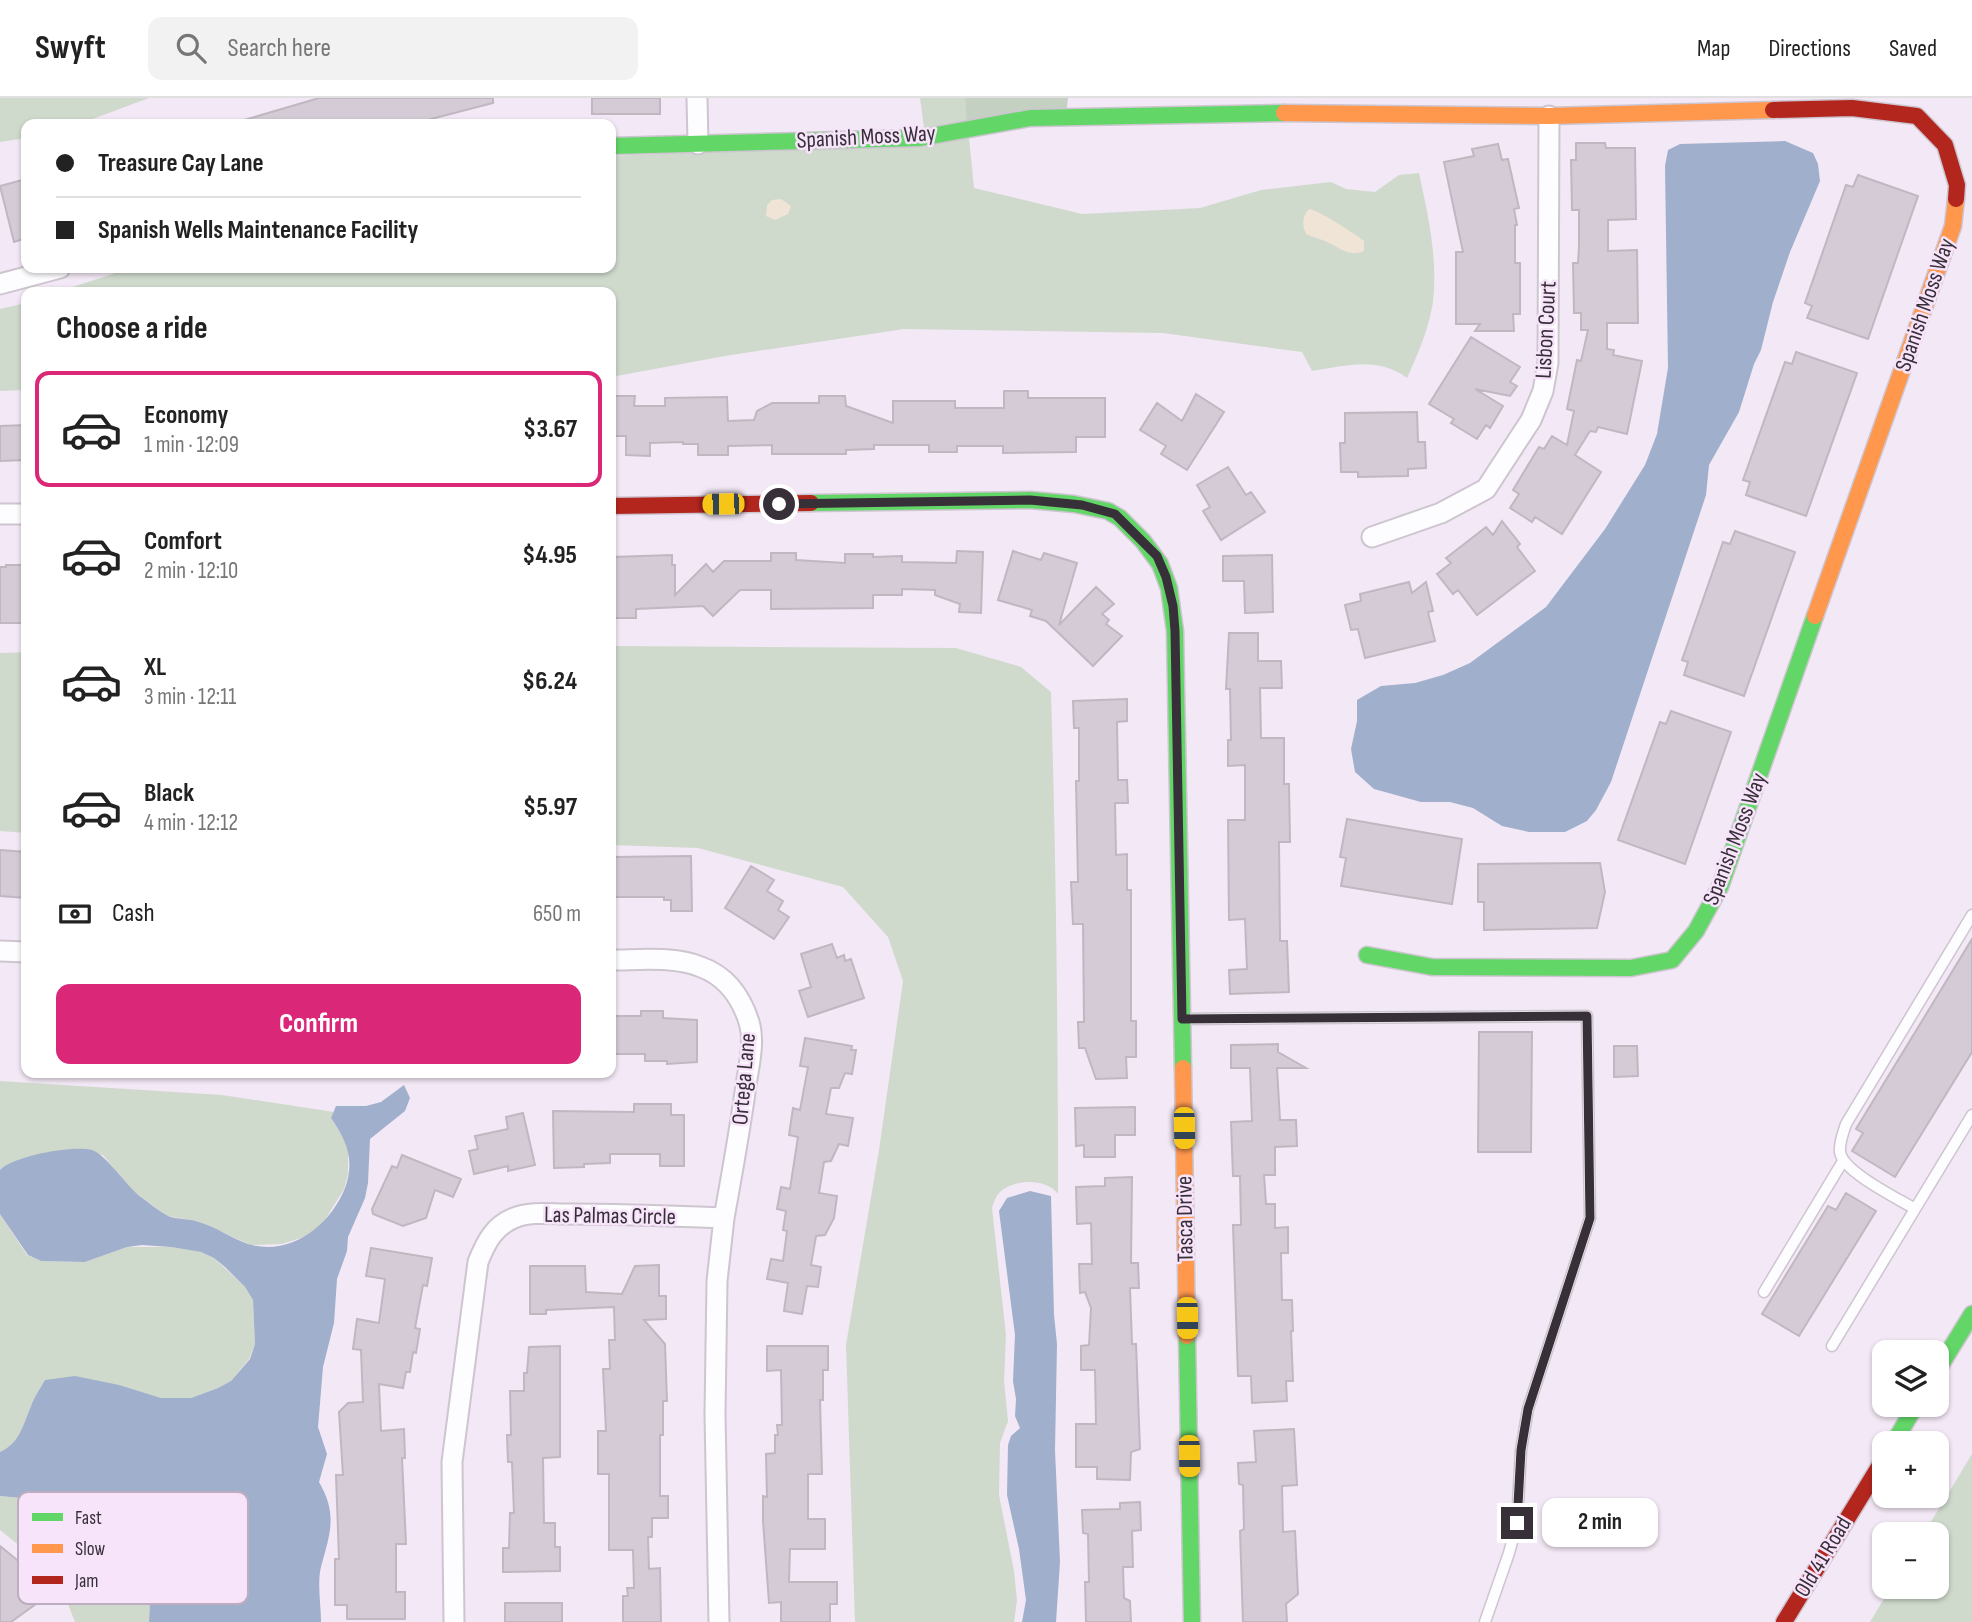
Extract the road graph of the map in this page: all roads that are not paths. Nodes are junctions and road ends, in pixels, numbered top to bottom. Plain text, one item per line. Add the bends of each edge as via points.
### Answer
1 (697, 98) edge
2 (1237, 106) edge
3 (1549, 116) junction
4 (698, 144) junction
5 (616, 146) edge
6 (41, 273) edge
7 (0, 284) edge
8 (616, 506) edge
9 (0, 514) edge
10 (21, 514) edge
11 (1372, 537) dead end
12 (1972, 915) edge
13 (0, 951) edge
14 (21, 952) edge
15 (1367, 955) dead end
16 (616, 960) edge
17 (1182, 1019) junction
18 (1972, 1115) edge
19 (1843, 1161) junction
20 (1915, 1209) junction
21 (724, 1218) junction
22 (1764, 1292) dead end
23 (1972, 1314) edge
24 (1832, 1346) dead end
25 (1949, 1351) edge
26 (1872, 1478) edge
27 (454, 1622) edge
28 (719, 1622) edge
29 (1192, 1622) edge
30 (1485, 1622) edge
31 (1784, 1622) edge

1 - 4 street
2 - 3 street, Spanish Moss Way
2 - 4 street, Spanish Moss Way via 1030,118 920,138
3 - 11 street, Lisbon Court via 1548,363 1539,401 1486,489 1441,513
3 - 15 street, Spanish Moss Way via 1852,108 1917,116 1945,145 1957,185 1953,226 1720,887 1696,931 1672,960 1631,968 1432,967
4 - 5 street, Spanish Moss Way
6 - 7 street
8 - 17 street, Tasca Drive via 1030,500 1082,505 1115,514 1157,556 1173,606
9 - 10 street
12 - 19 lane via 1846,1124 1840,1150
13 - 14 street
16 - 21 street, Ortega Lane via 679,961 700,966 735,991 748,1021 752,1041
17 - 29 street, Tasca Drive
17 - 30 lane via 1587,1016 1590,1218 1528,1409 1517,1523
18 - 20 lane
19 - 20 lane
19 - 22 lane
20 - 24 lane
21 - 27 street, Las Palmas Circle via 537,1214 499,1226 486,1242 474,1283 452,1462
21 - 28 street via 717,1281 715,1414
23 - 25 street
26 - 31 street, Old 41 Road

